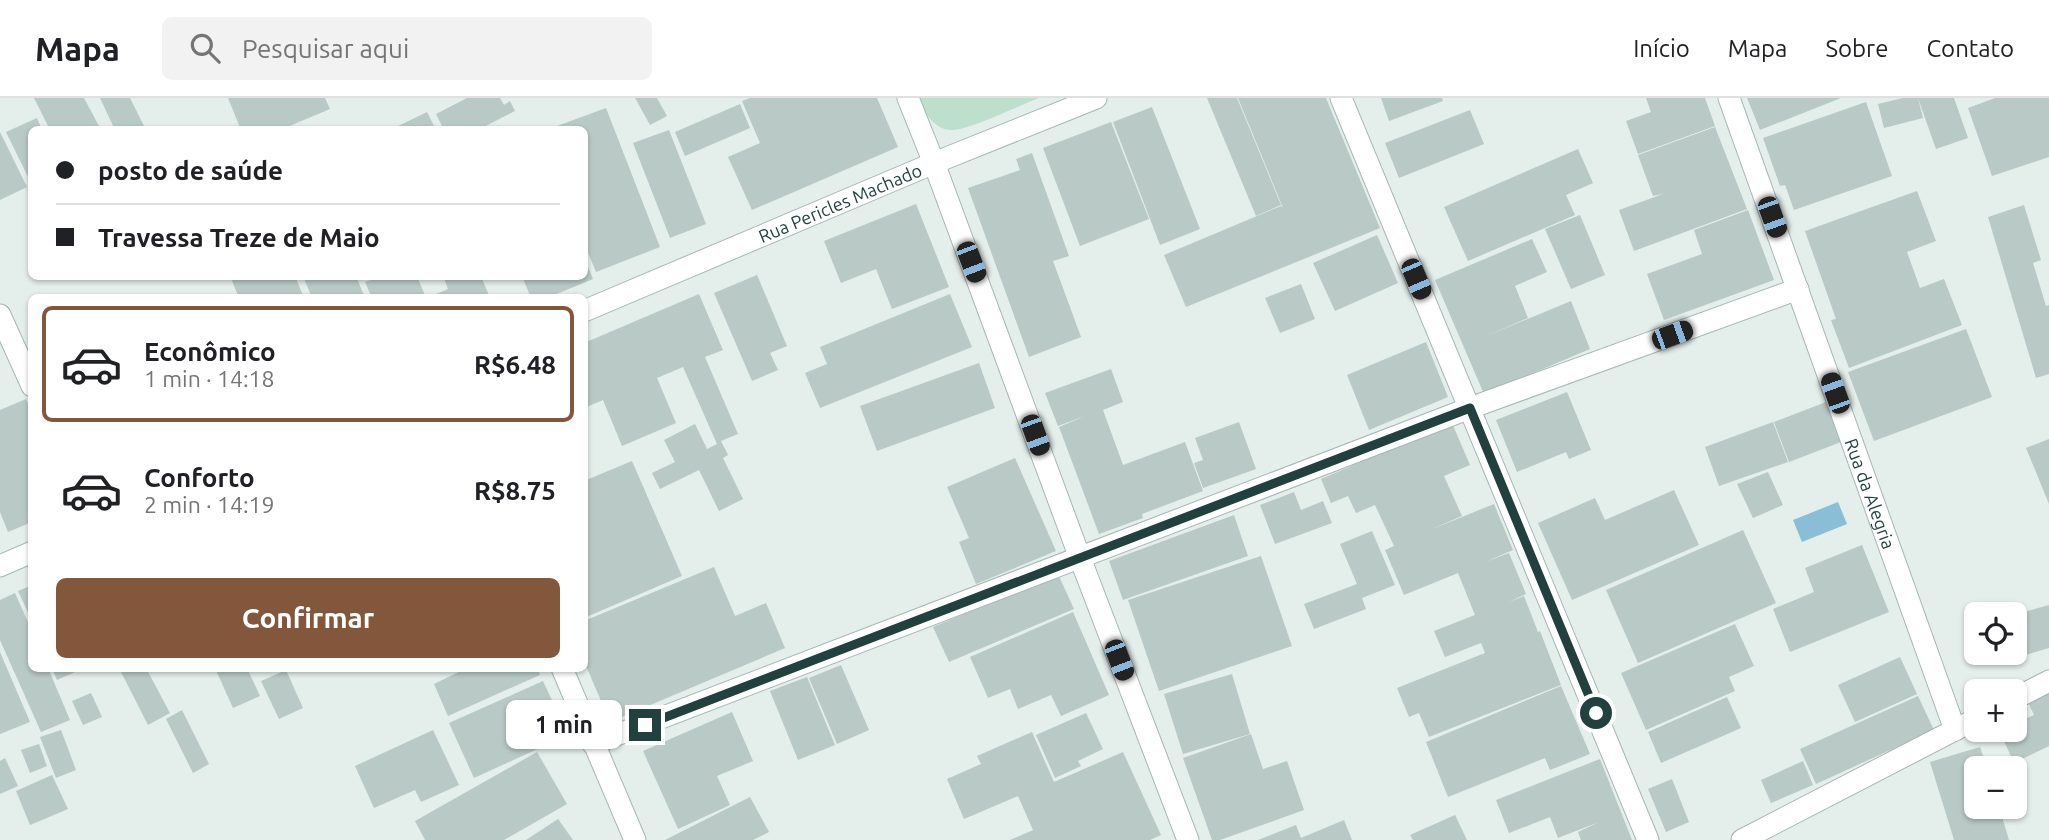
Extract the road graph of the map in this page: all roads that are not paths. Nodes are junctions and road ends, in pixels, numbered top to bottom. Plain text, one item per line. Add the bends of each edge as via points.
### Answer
1 (908, 98) edge
2 (1096, 98) edge
3 (1341, 98) edge
4 (1730, 98) edge
5 (934, 163) junction
6 (1798, 289) junction
7 (588, 309) edge
8 (0, 315) edge
9 (28, 377) edge
10 (1470, 408) junction
11 (28, 554) edge
12 (1080, 558) junction
13 (0, 566) edge
14 (564, 672) edge
15 (2049, 681) edge
16 (2027, 692) edge
17 (1964, 725) edge
18 (1955, 730) junction
19 (593, 744) junction
20 (635, 840) edge
21 (1188, 840) edge
22 (1648, 840) edge
23 (1742, 840) edge

1 - 5 street
2 - 5 street, Rua Pericles Machado
3 - 10 street
4 - 6 street, Rua da Alegria
5 - 7 street, Rua Pericles Machado
5 - 12 street
6 - 10 street
6 - 18 street, Rua da Alegria
8 - 9 street
10 - 12 street
10 - 22 street
11 - 13 street
12 - 19 street
12 - 21 street
14 - 19 street
15 - 16 street
17 - 18 street
18 - 23 street
19 - 20 street

